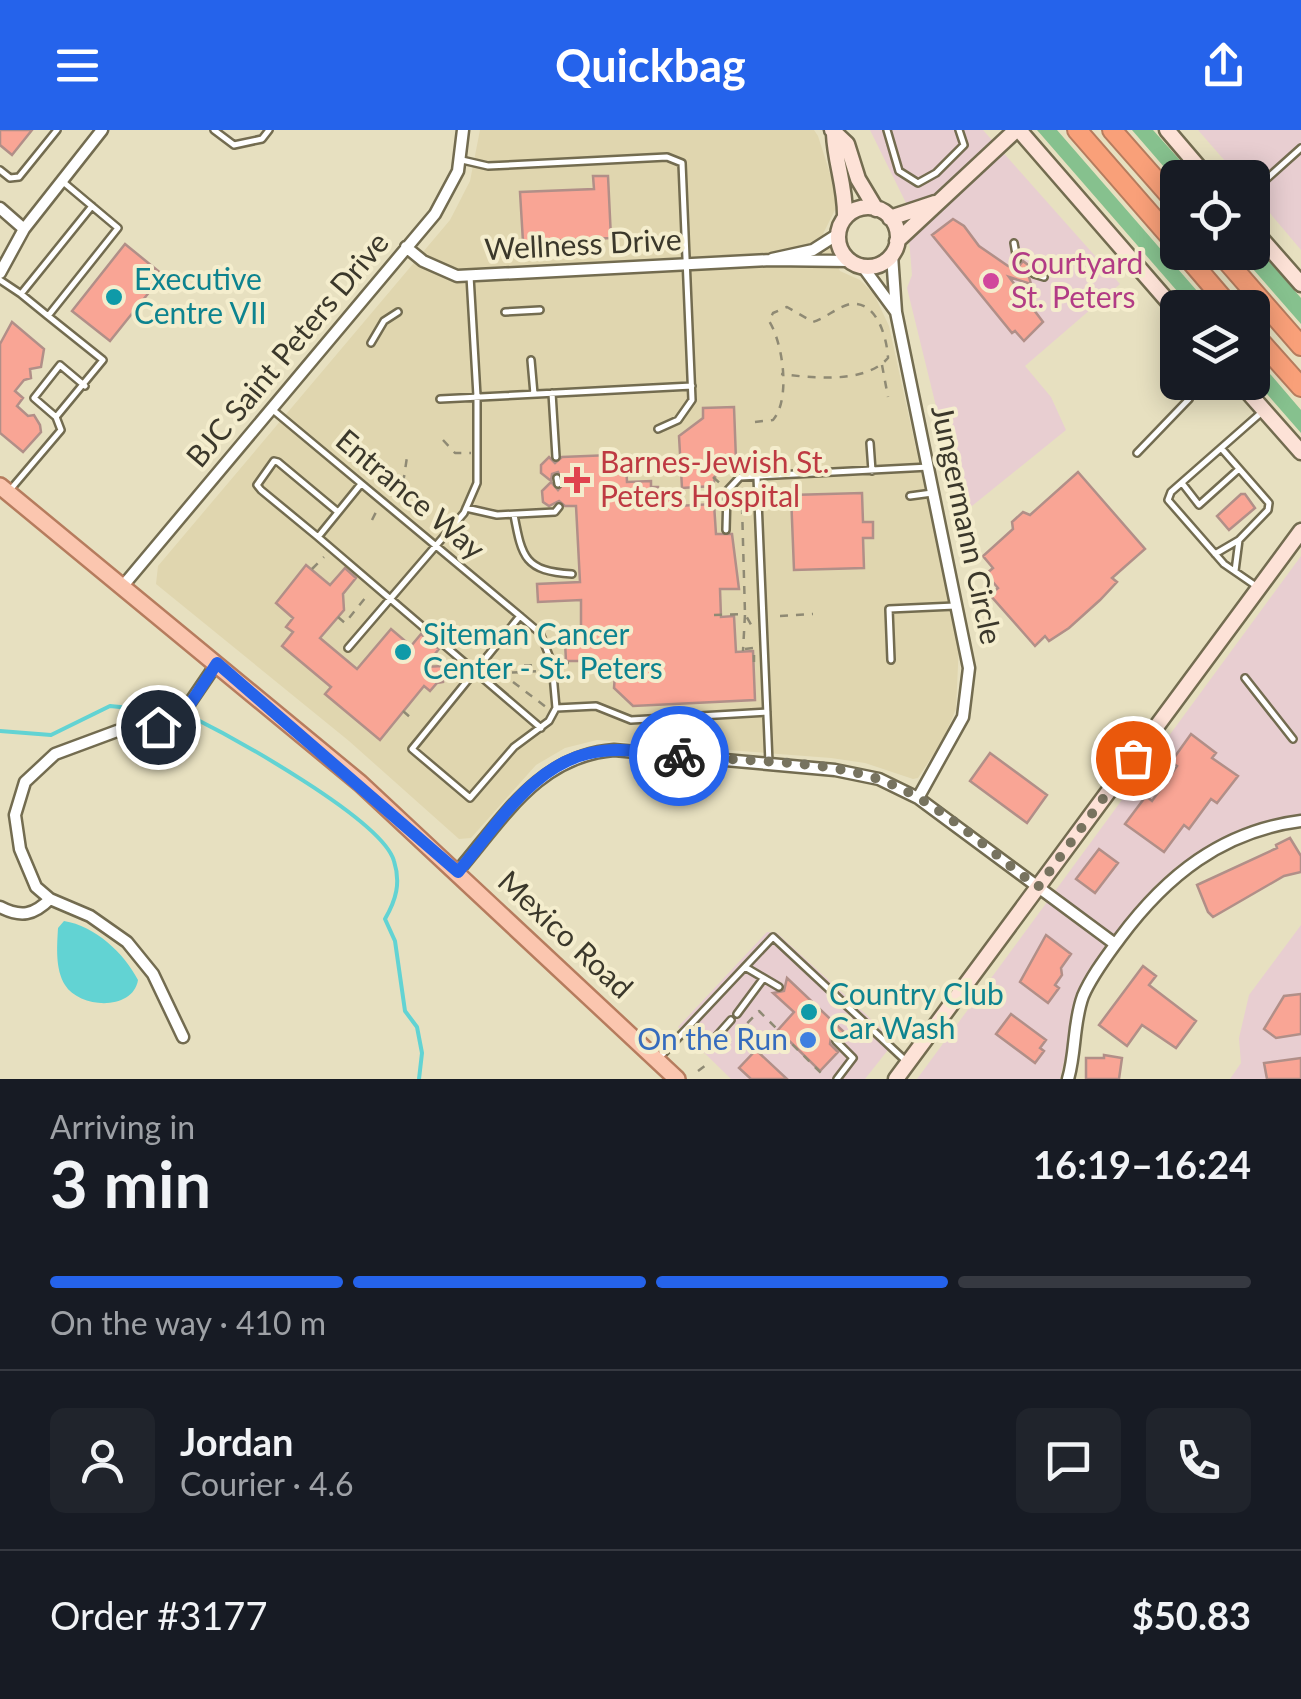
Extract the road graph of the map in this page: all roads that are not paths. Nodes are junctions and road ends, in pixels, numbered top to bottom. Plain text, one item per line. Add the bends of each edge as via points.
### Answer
1 (57, 130) edge
2 (102, 130) edge
3 (214, 130) edge
4 (269, 130) edge
5 (463, 130) edge
6 (887, 130) edge
7 (959, 130) edge
8 (1017, 130) edge
9 (1076, 130) edge
10 (1112, 130) edge
11 (1167, 130) edge
12 (833, 132) edge
13 (1301, 148) edge
14 (461, 159) junction
15 (1193, 160) edge
16 (0, 170) edge
17 (1270, 176) edge
18 (62, 182) junction
19 (1160, 185) edge
20 (934, 203) junction
21 (92, 206) junction
22 (0, 208) edge
23 (876, 209) junction
24 (845, 218) junction
25 (890, 218) junction
26 (1160, 226) edge
27 (24, 229) junction
28 (838, 234) junction
29 (1014, 243) dead end
30 (406, 248) junction
31 (894, 248) junction
32 (1270, 249) edge
33 (771, 260) junction
34 (1017, 260) dead end
35 (686, 264) junction
36 (857, 264) junction
37 (1198, 270) edge
38 (1235, 270) edge
39 (1034, 274) dead end
40 (470, 276) junction
41 (0, 277) edge
42 (1044, 277) dead end
43 (1301, 284) edge
44 (1216, 290) edge
45 (1160, 292) edge
46 (21, 294) junction
47 (540, 310) dead end
48 (398, 312) dead end
49 (505, 312) dead end
50 (896, 312) junction
51 (48, 316) junction
52 (371, 343) dead end
53 (1301, 346) edge
54 (1270, 352) edge
55 (531, 360) dead end
56 (85, 386) junction
57 (693, 386) junction
58 (1301, 387) edge
59 (552, 393) junction
60 (534, 394) junction
61 (477, 396) junction
62 (440, 399) dead end
63 (1188, 400) edge
64 (1255, 400) edge
65 (271, 408) junction
66 (1264, 410) junction
67 (56, 417) junction
68 (658, 429) dead end
69 (870, 442) dead end
70 (1221, 448) junction
71 (1301, 452) edge
72 (1136, 454) dead end
73 (556, 457) dead end
74 (930, 468) junction
75 (1240, 469) junction
76 (872, 470) junction
77 (758, 477) junction
78 (1181, 483) junction
79 (361, 484) junction
80 (3, 490) edge
81 (935, 492) junction
82 (910, 496) dead end
83 (559, 507) dead end
84 (466, 508) junction
85 (338, 512) junction
86 (514, 515) junction
87 (726, 530) dead end
88 (1301, 531) edge
89 (318, 537) junction
90 (1239, 540) junction
91 (437, 547) junction
92 (1216, 554) junction
93 (1235, 571) junction
94 (572, 574) dead end
95 (122, 587) junction
96 (1259, 588) junction
97 (392, 600) junction
98 (958, 605) junction
99 (520, 616) junction
100 (348, 648) dead end
101 (891, 660) dead end
102 (217, 663) junction
103 (475, 672) junction
104 (1245, 678) dead end
105 (556, 708) junction
106 (767, 712) junction
107 (541, 728) junction
108 (1294, 739) dead end
109 (770, 764) junction
110 (918, 798) junction
111 (1301, 821) edge
112 (458, 872) junction
113 (1038, 887) junction
114 (50, 899) junction
115 (0, 908) edge
116 (1116, 944) junction
117 (746, 967) junction
118 (763, 979) junction
119 (779, 987) dead end
120 (737, 1014) dead end
121 (731, 1020) dead end
122 (182, 1036) dead end
123 (836, 1041) dead end
124 (706, 1047) dead end
125 (657, 1060) junction
126 (908, 1063) junction
127 (677, 1079) edge
128 (837, 1079) edge
129 (896, 1079) edge
130 (1068, 1079) edge

1 - 16 lane via 19,178
2 - 18 street
3 - 4 lane via 245,145
5 - 14 street, BJC Saint Peters Drive
6 - 7 lane via 899,171 918,183 964,145
8 - 20 street
8 - 45 street
9 - 26 highway
10 - 19 highway
11 - 15 street
12 - 23 street via 847,144
12 - 24 street
13 - 17 lane
14 - 30 street, BJC Saint Peters Drive via 446,198
14 - 35 lane via 488,166 676,159 684,168
18 - 21 lane
18 - 27 street
20 - 25 street
20 - 31 street
21 - 46 lane
21 - 51 lane via 118,228
22 - 27 street
23 - 24 street
23 - 25 street
24 - 28 street
25 - 31 street
27 - 41 street
28 - 33 street, Wellness Drive via 813,250
28 - 36 street via 841,250
29 - 34 lane
30 - 40 street, Wellness Drive via 441,270
30 - 65 street, BJC Saint Peters Drive
31 - 36 street via 877,265
31 - 50 street, Jungermann Circle
32 - 43 street
33 - 35 street, Wellness Drive
33 - 36 street, Wellness Drive
35 - 40 street, Wellness Drive
35 - 57 lane
36 - 50 street, Jungermann Circle
37 - 44 highway
38 - 53 highway
39 - 42 lane
40 - 61 lane
41 - 46 lane
46 - 51 lane
47 - 49 lane
48 - 52 lane
50 - 74 street, Jungermann Circle
51 - 56 lane via 103,360
54 - 58 highway
55 - 60 lane
56 - 67 lane
56 - 67 lane via 60,365 34,398
57 - 59 lane
57 - 68 lane via 687,410
59 - 60 lane
59 - 73 lane
60 - 61 lane
61 - 62 lane
61 - 84 lane via 478,472
63 - 72 lane
64 - 66 street
65 - 79 lane, Entrance Way
65 - 95 street, BJC Saint Peters Drive
66 - 70 lane
66 - 71 street
67 - 80 lane via 60,430 32,469
69 - 76 lane
70 - 75 lane
70 - 78 lane
74 - 76 lane
74 - 81 street, Jungermann Circle
75 - 78 lane via 1199,505
75 - 90 lane via 1269,503
76 - 77 lane
77 - 87 lane via 740,478 729,488
77 - 106 lane
78 - 92 lane via 1168,500
79 - 85 lane
79 - 91 lane, Entrance Way
80 - 95 main road, Mexico Road
81 - 82 lane
81 - 98 street, Jungermann Circle
83 - 86 lane
84 - 86 lane
84 - 91 lane
85 - 89 lane
85 - 89 lane via 278,462 258,478 261,490
86 - 94 lane via 520,550 530,563
88 - 96 street
89 - 97 lane
90 - 92 lane
90 - 93 lane
91 - 97 lane
91 - 99 lane, Entrance Way
92 - 93 lane
93 - 96 lane
95 - 102 main road, Mexico Road
96 - 113 street
97 - 100 lane
97 - 103 lane
98 - 101 lane via 890,609
98 - 110 street, Jungermann Circle via 969,659 966,706
99 - 103 lane
99 - 105 lane, Entrance Way via 546,648
102 - 112 main road, Mexico Road
102 - 114 street via 174,726 117,731 73,746 25,782 16,802 16,830 26,868
103 - 107 lane
103 - 107 lane via 412,749 470,798 514,747
104 - 108 lane
105 - 106 lane via 596,706 631,720
105 - 107 lane
106 - 109 lane
109 - 110 street via 862,774
109 - 112 street via 614,750 574,756 532,784
110 - 113 street
111 - 116 street via 1250,832 1192,862 1157,891
112 - 125 main road, Mexico Road
113 - 116 street
113 - 126 street
114 - 115 street via 30,914
114 - 122 street via 101,922 142,958
116 - 130 street via 1082,998
117 - 118 lane
117 - 125 lane
117 - 126 lane via 773,937
118 - 119 lane
118 - 120 lane
121 - 124 lane
123 - 128 lane via 853,1058
125 - 127 main road, Mexico Road
126 - 129 street

